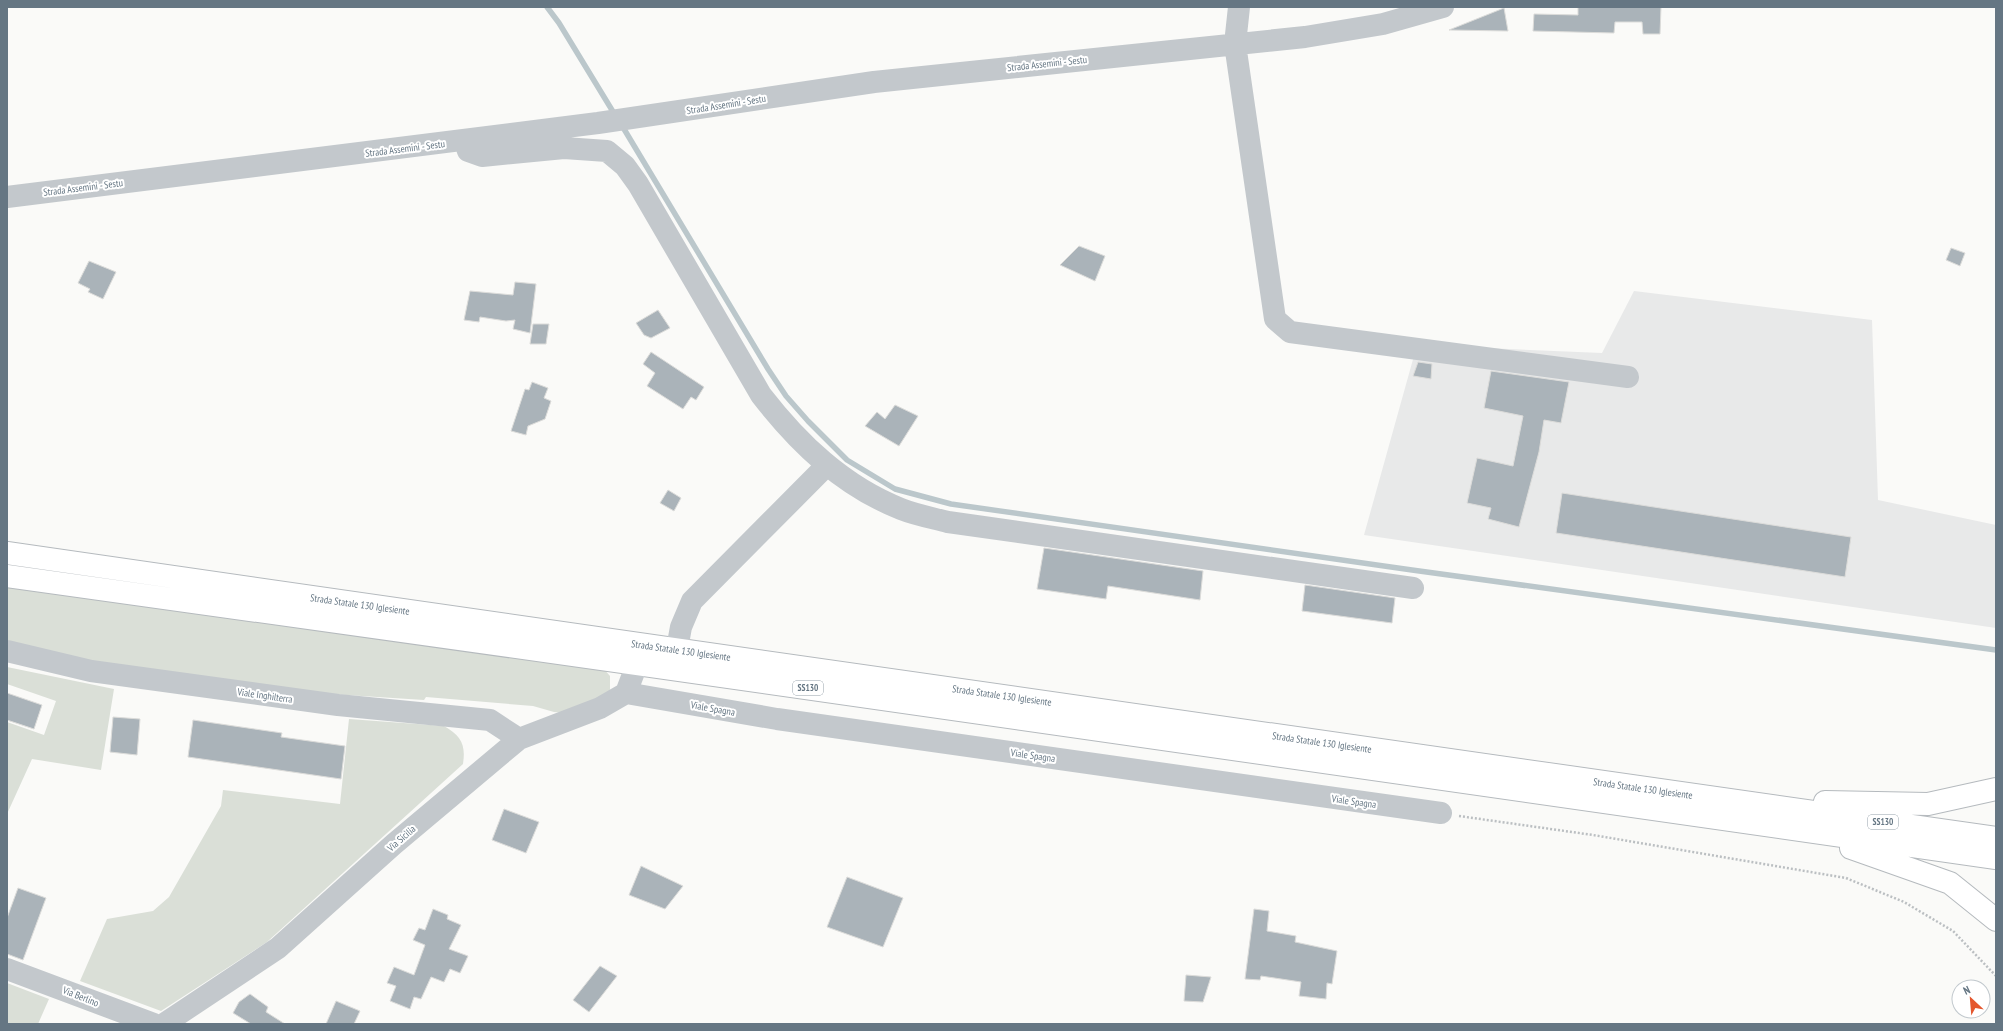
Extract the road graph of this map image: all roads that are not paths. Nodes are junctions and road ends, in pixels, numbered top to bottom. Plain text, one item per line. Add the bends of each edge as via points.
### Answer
1 (1239, 7) edge
2 (1443, 7) edge
3 (1235, 44) junction
4 (464, 140) junction
5 (7, 198) edge
6 (1628, 377) dead end
7 (826, 466) junction
8 (7, 553) edge
9 (7, 576) edge
10 (1412, 588) dead end
11 (677, 649) junction
12 (7, 651) edge
13 (637, 664) junction
14 (626, 692) junction
15 (519, 739) junction
16 (1996, 788) edge
17 (1769, 806) junction
18 (1441, 813) road end
19 (1805, 832) junction
20 (1996, 838) edge
21 (1996, 858) edge
22 (1996, 920) edge
23 (7, 969) edge
24 (154, 1024) edge
25 (164, 1024) edge

1 - 3 street
2 - 3 street, Strada Assemini - Sestu via 1383,24 1305,37
3 - 4 street, Strada Assemini - Sestu via 874,82
3 - 6 street via 1271,302 1275,319 1290,332
4 - 5 street, Strada Assemini - Sestu
4 - 7 street via 468,151 482,156 564,148 607,151 626,166 761,396 783,424
7 - 10 street via 863,490 901,509 948,522
7 - 11 street via 692,601 681,627
8 - 11 main road, Strada Statale 130 Iglesiente / SS130
9 - 13 main road, Strada Statale 130 Iglesiente / SS130
11 - 17 main road, Strada Statale 130 Iglesiente / SS130
12 - 15 street, Viale Inghilterra via 91,671 338,705 490,720
13 - 14 street
13 - 19 main road, Strada Statale 130 Iglesiente / SS130
14 - 15 street, Via Sicilia via 600,708
14 - 18 street, Viale Spagna via 777,719
15 - 25 street, Via Sicilia via 394,844 278,948
16 - 17 main road via 1928,804 1832,802
17 - 20 main road, Strada Statale 130 Iglesiente / SS130
19 - 21 main road, Strada Statale 130 Iglesiente / SS130
19 - 22 main road via 1950,882
23 - 24 street, Via Berlino

